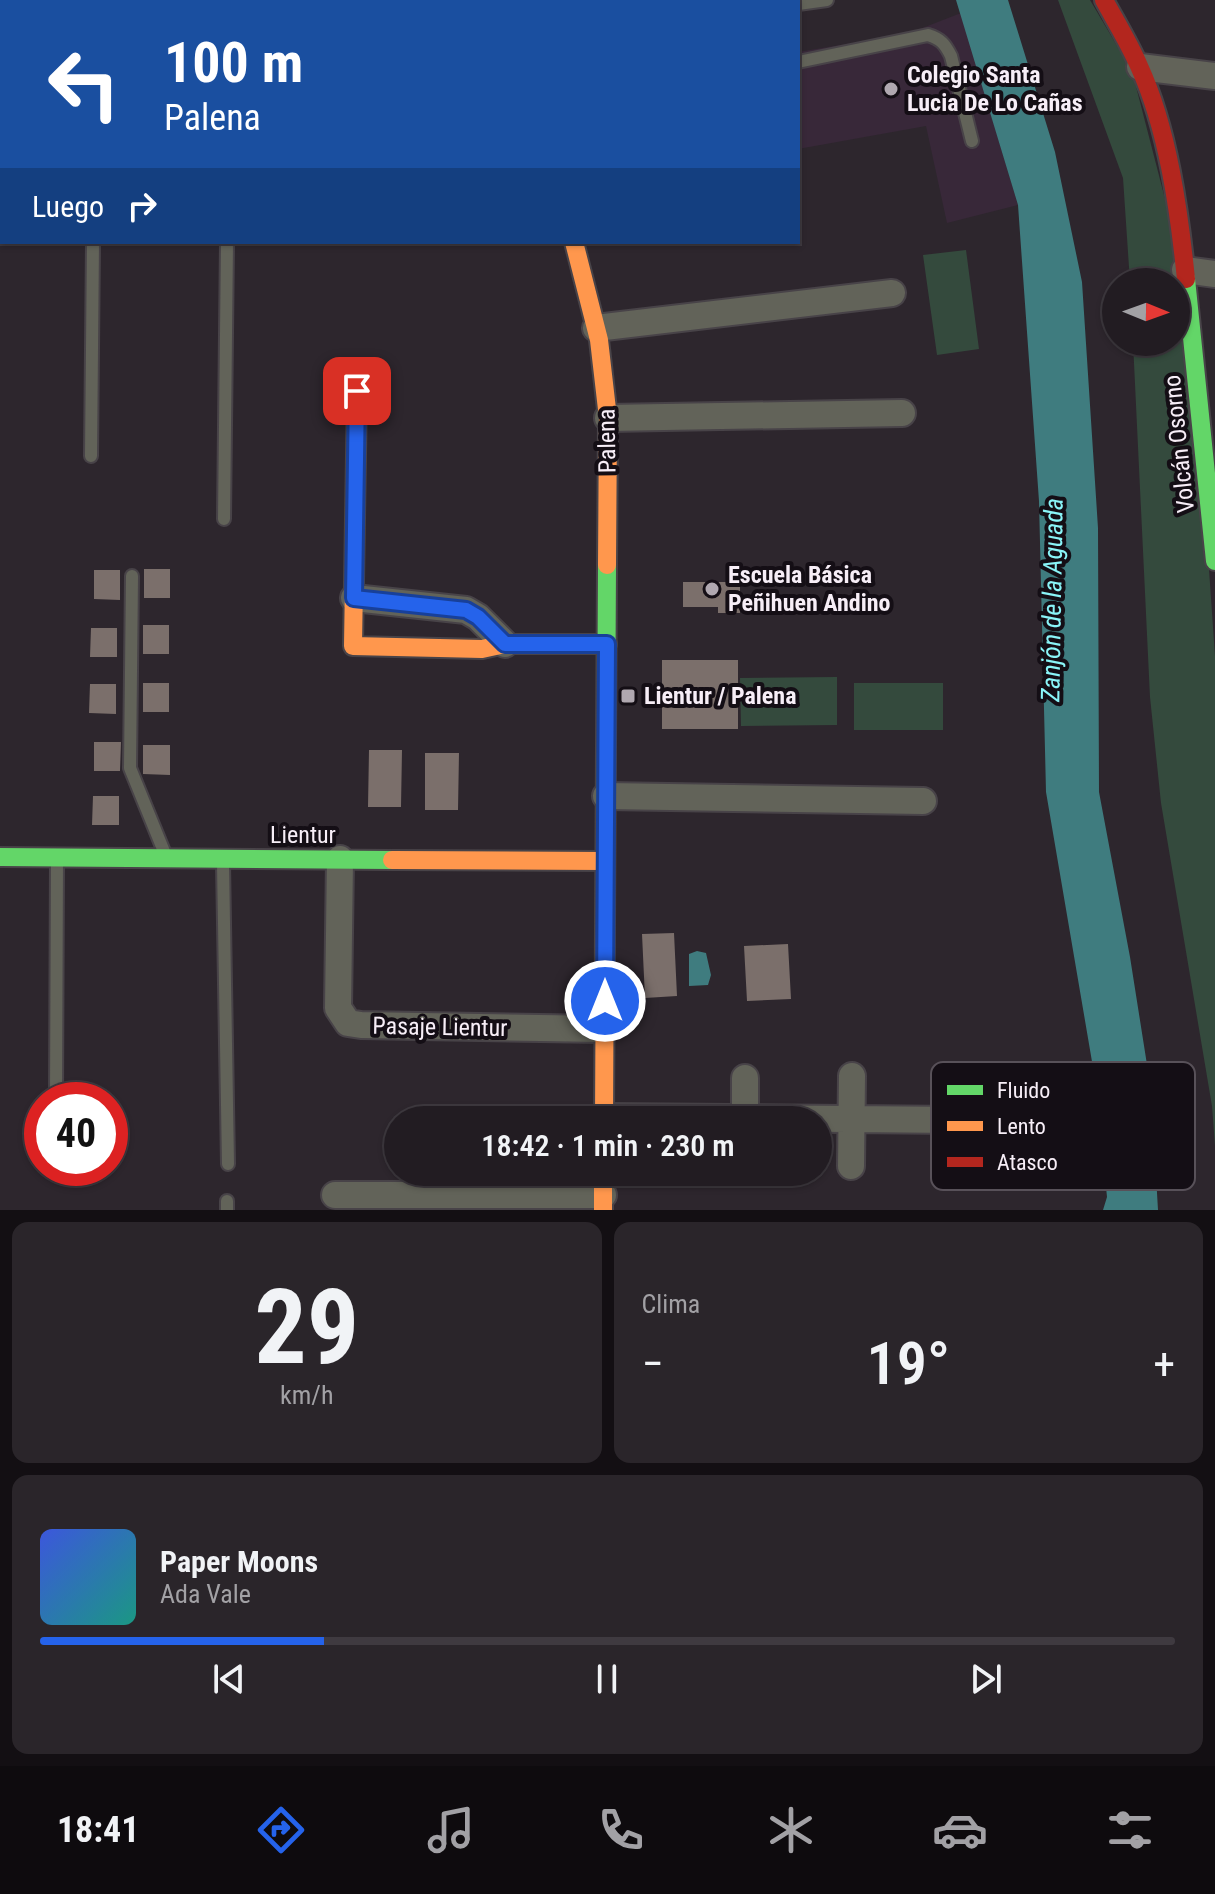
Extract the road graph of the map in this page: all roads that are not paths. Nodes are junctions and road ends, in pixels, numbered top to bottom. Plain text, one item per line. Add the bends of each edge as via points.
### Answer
1 (827, 0) edge
2 (1104, 0) edge
3 (800, 4) edge
4 (800, 62) edge
5 (1140, 67) junction
6 (1215, 76) edge
7 (972, 141) dead end
8 (93, 244) edge
9 (227, 244) edge
10 (575, 244) edge
11 (1185, 268) edge
12 (1190, 271) edge
13 (1215, 274) edge
14 (892, 293) dead end
15 (1190, 309) edge
16 (596, 328) junction
17 (357, 391) dead end
18 (902, 413) dead end
19 (608, 418) junction
20 (91, 456) dead end
21 (1212, 483) edge
22 (224, 519) dead end
23 (1215, 561) edge
24 (132, 576) dead end
25 (354, 598) junction
26 (505, 644) junction
27 (607, 644) junction
28 (606, 796) junction
29 (923, 801) dead end
30 (0, 857) edge
31 (57, 857) junction
32 (166, 857) junction
33 (223, 858) junction
34 (340, 859) junction
35 (605, 861) junction
36 (604, 1029) junction
37 (852, 1076) dead end
38 (745, 1078) dead end
39 (56, 1082) edge
40 (604, 1106) edge
41 (745, 1106) edge
42 (832, 1119) edge
43 (852, 1119) junction
44 (931, 1120) edge
45 (228, 1164) dead end
46 (851, 1166) dead end
47 (603, 1192) edge
48 (335, 1195) dead end

1 - 3 lane
2 - 5 street, Volcán Osorno
4 - 7 lane via 928,35 938,38 951,56
5 - 6 street
5 - 11 street, Volcán Osorno via 1171,177
8 - 20 lane
9 - 22 lane
10 - 16 street, Palena
12 - 13 street
14 - 16 street
15 - 21 street, Volcán Osorno
16 - 19 street, Palena
17 - 25 street
18 - 19 street
19 - 27 street, Palena
21 - 23 street, Volcán Osorno
24 - 32 lane via 130,768
25 - 26 street via 466,610
25 - 26 street via 353,646 482,649
26 - 27 street
27 - 28 street, Palena
28 - 29 street
28 - 35 street, Palena
30 - 31 street, Lientur
31 - 32 street, Lientur
31 - 39 lane
32 - 33 street, Lientur
33 - 34 street, Lientur
33 - 45 lane
34 - 35 street, Lientur
34 - 36 street, Pasaje Lientur via 338,1008 348,1023
35 - 36 street, Palena
36 - 40 street, Palena
37 - 43 street
38 - 41 street
42 - 43 street
43 - 44 street
43 - 46 street
47 - 48 street

